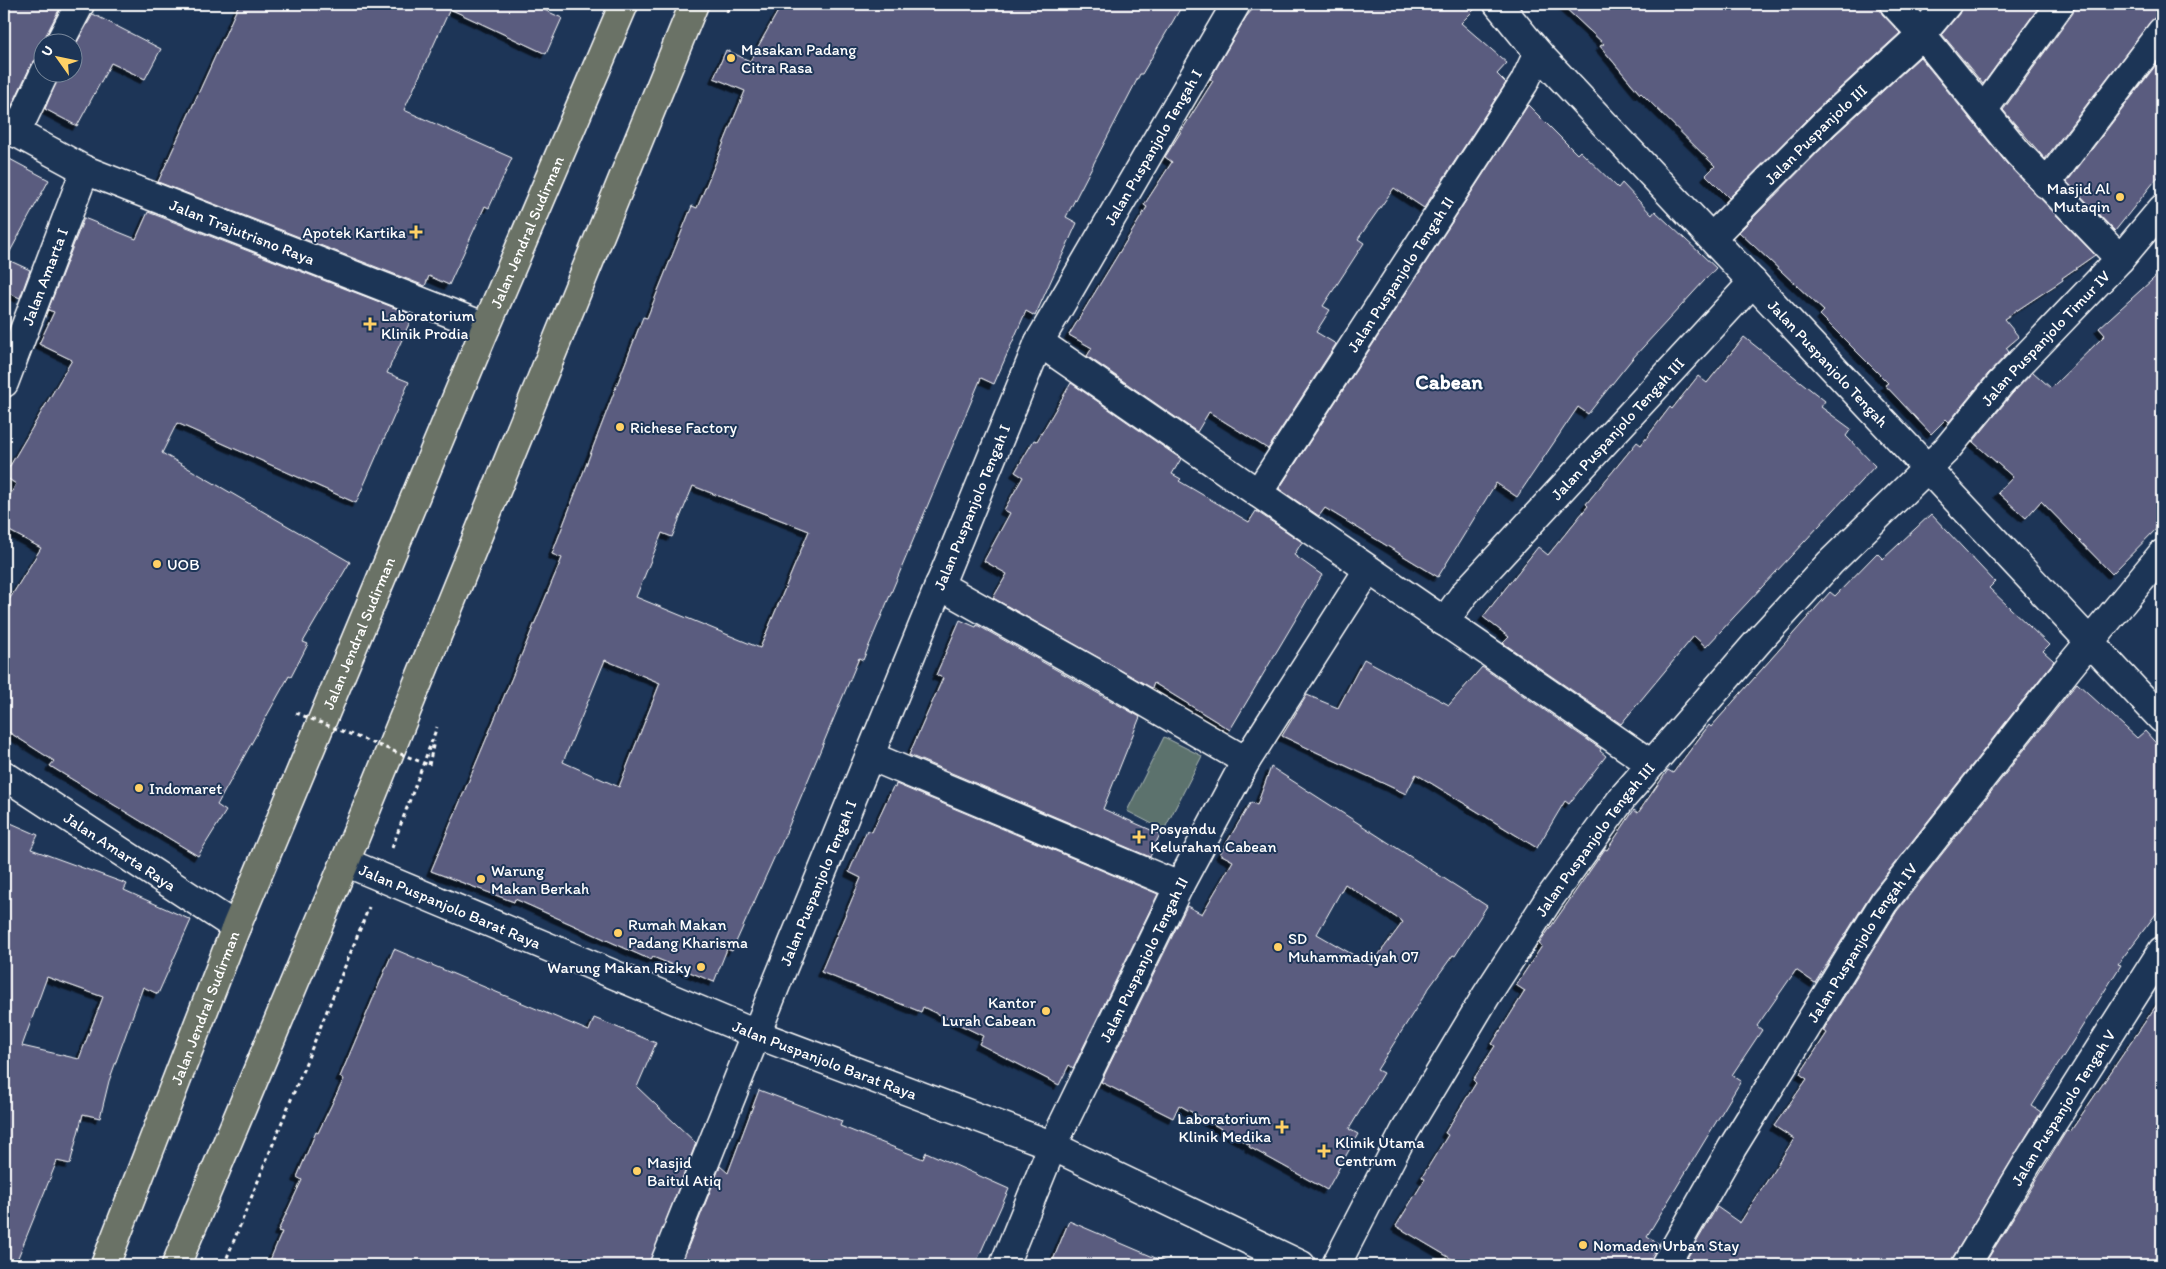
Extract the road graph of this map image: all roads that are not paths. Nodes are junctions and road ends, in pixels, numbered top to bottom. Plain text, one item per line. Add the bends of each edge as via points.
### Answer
1 (80, 4) edge
2 (624, 4) edge
3 (694, 4) edge
4 (1236, 4) edge
5 (1498, 4) edge
6 (1894, 4) edge
7 (1947, 4) edge
8 (2060, 4) edge
9 (2162, 31) edge
10 (65, 32) edge
11 (1922, 34) junction
12 (1538, 53) junction
13 (40, 82) edge
14 (1984, 109) junction
15 (10, 129) edge
16 (85, 170) junction
17 (2046, 184) junction
18 (2162, 209) edge
19 (1712, 238) junction
20 (2120, 259) junction
21 (1753, 282) junction
22 (486, 327) junction
23 (1039, 342) junction
24 (4, 383) edge
25 (1928, 469) junction
26 (1258, 493) junction
27 (2162, 554) edge
28 (1368, 570) junction
29 (939, 586) junction
30 (1444, 622) junction
31 (2090, 642) junction
32 (2162, 719) edge
33 (870, 756) junction
34 (1246, 761) junction
35 (1651, 764) junction
36 (4, 775) edge
37 (344, 862) junction
38 (1179, 886) junction
39 (236, 927) junction
40 (2162, 951) edge
41 (756, 1034) junction
42 (1052, 1147) junction
43 (105, 1265) edge
44 (176, 1265) edge
45 (664, 1265) edge
46 (1004, 1265) edge
47 (1301, 1265) edge
48 (1336, 1265) edge
49 (1665, 1265) edge
50 (1966, 1265) edge

1 - 10 street
2 - 22 highway, Jalan Jendral Sudirman
3 - 37 highway
4 - 23 street, Jalan Puspanjolo Tengah I
5 - 12 street, Jalan Puspanjolo Tengah
6 - 11 street
7 - 11 street, Jalan Puspanjolo III
8 - 14 street
9 - 17 street
11 - 14 street
11 - 19 street, Jalan Puspanjolo III via 1825,123
12 - 19 street, Jalan Puspanjolo Tengah
12 - 26 street, Jalan Puspanjolo Tengah II via 1524,83
13 - 15 street
14 - 17 street
15 - 16 street, Jalan Trajutrisno Raya
16 - 22 street, Jalan Trajutrisno Raya
16 - 24 street, Jalan Amarta I
17 - 20 street
18 - 20 street, Jalan Puspanjolo Timur IV
19 - 21 street, Jalan Puspanjolo Tengah
20 - 25 street, Jalan Puspanjolo Timur IV via 2000,384
21 - 25 street, Jalan Puspanjolo Tengah
21 - 30 street, Jalan Puspanjolo Tengah III via 1465,594
22 - 39 highway, Jalan Jendral Sudirman
23 - 26 street
23 - 29 street, Jalan Puspanjolo Tengah I
25 - 31 street, Jalan Puspanjolo Tengah
25 - 35 street, Jalan Puspanjolo Tengah III via 1830,563
26 - 28 street
27 - 31 street, Jalan Puspanjolo Tengah IV
28 - 30 street
28 - 34 street, Jalan Puspanjolo Tengah II
29 - 33 street, Jalan Puspanjolo Tengah I
29 - 34 street via 1106,678
30 - 35 street
31 - 32 street, Jalan Puspanjolo Tengah
31 - 49 street, Jalan Puspanjolo Tengah IV via 1884,902 1732,1148
33 - 38 street
33 - 41 street, Jalan Puspanjolo Tengah I
34 - 38 street, Jalan Puspanjolo Tengah II
35 - 48 street, Jalan Puspanjolo Tengah III via 1549,899 1486,996 1405,1131
36 - 39 street, Jalan Amarta Raya
37 - 41 street, Jalan Puspanjolo Barat Raya
37 - 44 highway
38 - 42 street, Jalan Puspanjolo Tengah II
39 - 43 highway, Jalan Jendral Sudirman
40 - 50 street, Jalan Puspanjolo Tengah V
41 - 42 street, Jalan Puspanjolo Barat Raya
41 - 45 street, Jalan Puspanjolo Tengah I
42 - 46 street, Jalan Puspanjolo Tengah II
42 - 47 street, Jalan Puspanjolo Barat Raya

